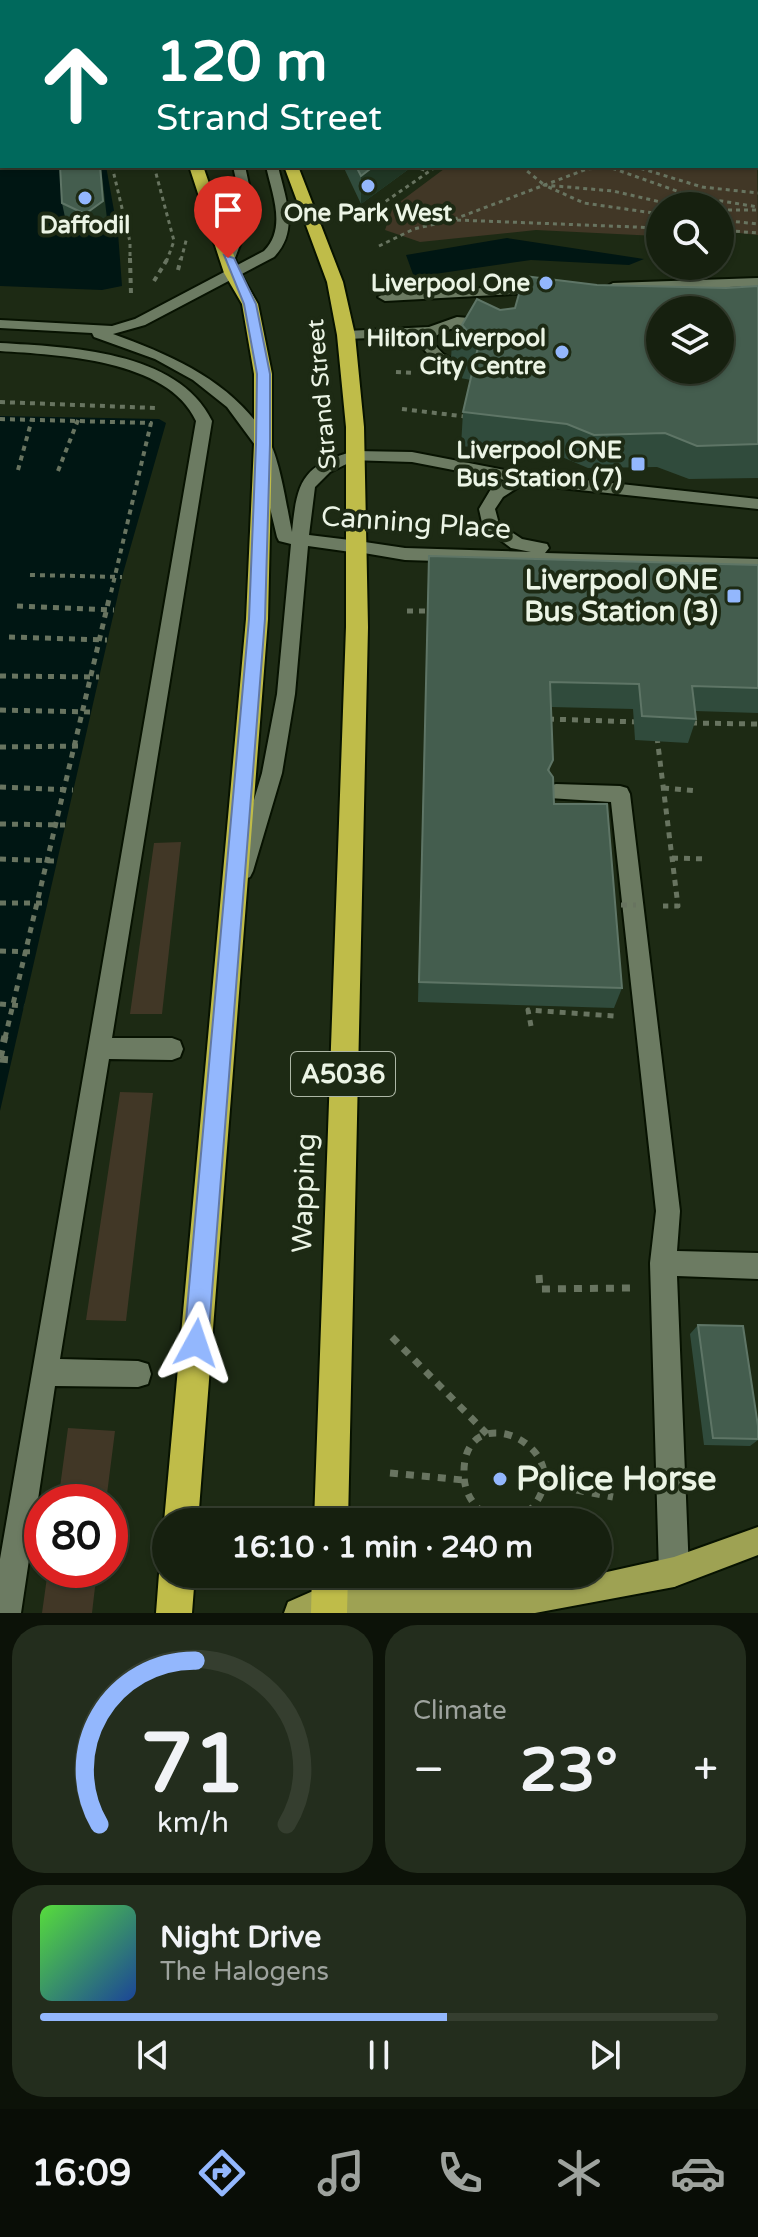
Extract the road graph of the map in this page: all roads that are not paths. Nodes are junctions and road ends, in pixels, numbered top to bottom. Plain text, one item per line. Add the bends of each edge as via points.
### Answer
1 (197, 168) edge
2 (239, 168) edge
3 (272, 168) edge
4 (292, 168) edge
5 (230, 265) junction
6 (758, 282) edge
7 (604, 287) edge
8 (557, 289) edge
9 (385, 297) dead end
10 (0, 324) edge
11 (432, 331) junction
12 (91, 332) junction
13 (346, 335) junction
14 (504, 338) edge
15 (0, 347) edge
16 (456, 365) dead end
17 (263, 444) junction
18 (355, 456) junction
19 (520, 478) junction
20 (758, 504) edge
21 (300, 541) junction
22 (358, 547) junction
23 (592, 558) junction
24 (758, 565) edge
25 (357, 627) joint
26 (556, 792) edge
27 (233, 901) junction
28 (99, 1048) junction
29 (172, 1049) dead end
30 (663, 1263) junction
31 (758, 1266) edge
32 (44, 1372) junction
33 (138, 1374) dead end
34 (182, 1508) edge
35 (331, 1508) edge
36 (758, 1541) edge
37 (674, 1572) junction
38 (176, 1588) edge
39 (322, 1600) edge
40 (6, 1613) edge
41 (174, 1613) edge

1 - 5 highway
2 - 5 street via 248,208
3 - 5 street via 285,233 281,245
4 - 13 highway, Strand Street / A5036 via 335,282
5 - 12 street via 140,322
5 - 17 highway via 250,304 263,374
6 - 7 street
8 - 9 street
10 - 12 street
11 - 13 street
11 - 14 street via 458,320 477,321
11 - 16 street via 428,346
12 - 17 street via 150,352 198,377 232,404
13 - 18 highway, Strand Street / A5036
15 - 28 street via 103,356 134,365 170,384 199,409 204,421
17 - 21 street, Canning Place via 285,537
17 - 27 highway via 257,619
18 - 19 street, Canning Place via 412,457
18 - 21 street via 310,478
18 - 22 highway, Strand Street / A5036
19 - 20 street, Canning Place
19 - 23 street, Canning Place via 497,493 487,509 491,527 517,544
21 - 22 street, Canning Place
21 - 27 street via 295,622 272,773
22 - 23 street, Canning Place via 405,554
22 - 25 highway, Strand Street / A5036
23 - 24 street, Canning Place
25 - 35 highway, Wapping / A5036
26 - 30 street via 620,794 668,1211
27 - 34 highway
28 - 29 street
28 - 32 street
30 - 31 street
30 - 37 street via 670,1360 667,1489
32 - 33 street
32 - 40 street
36 - 37 main road
37 - 39 main road via 515,1602
38 - 41 highway

